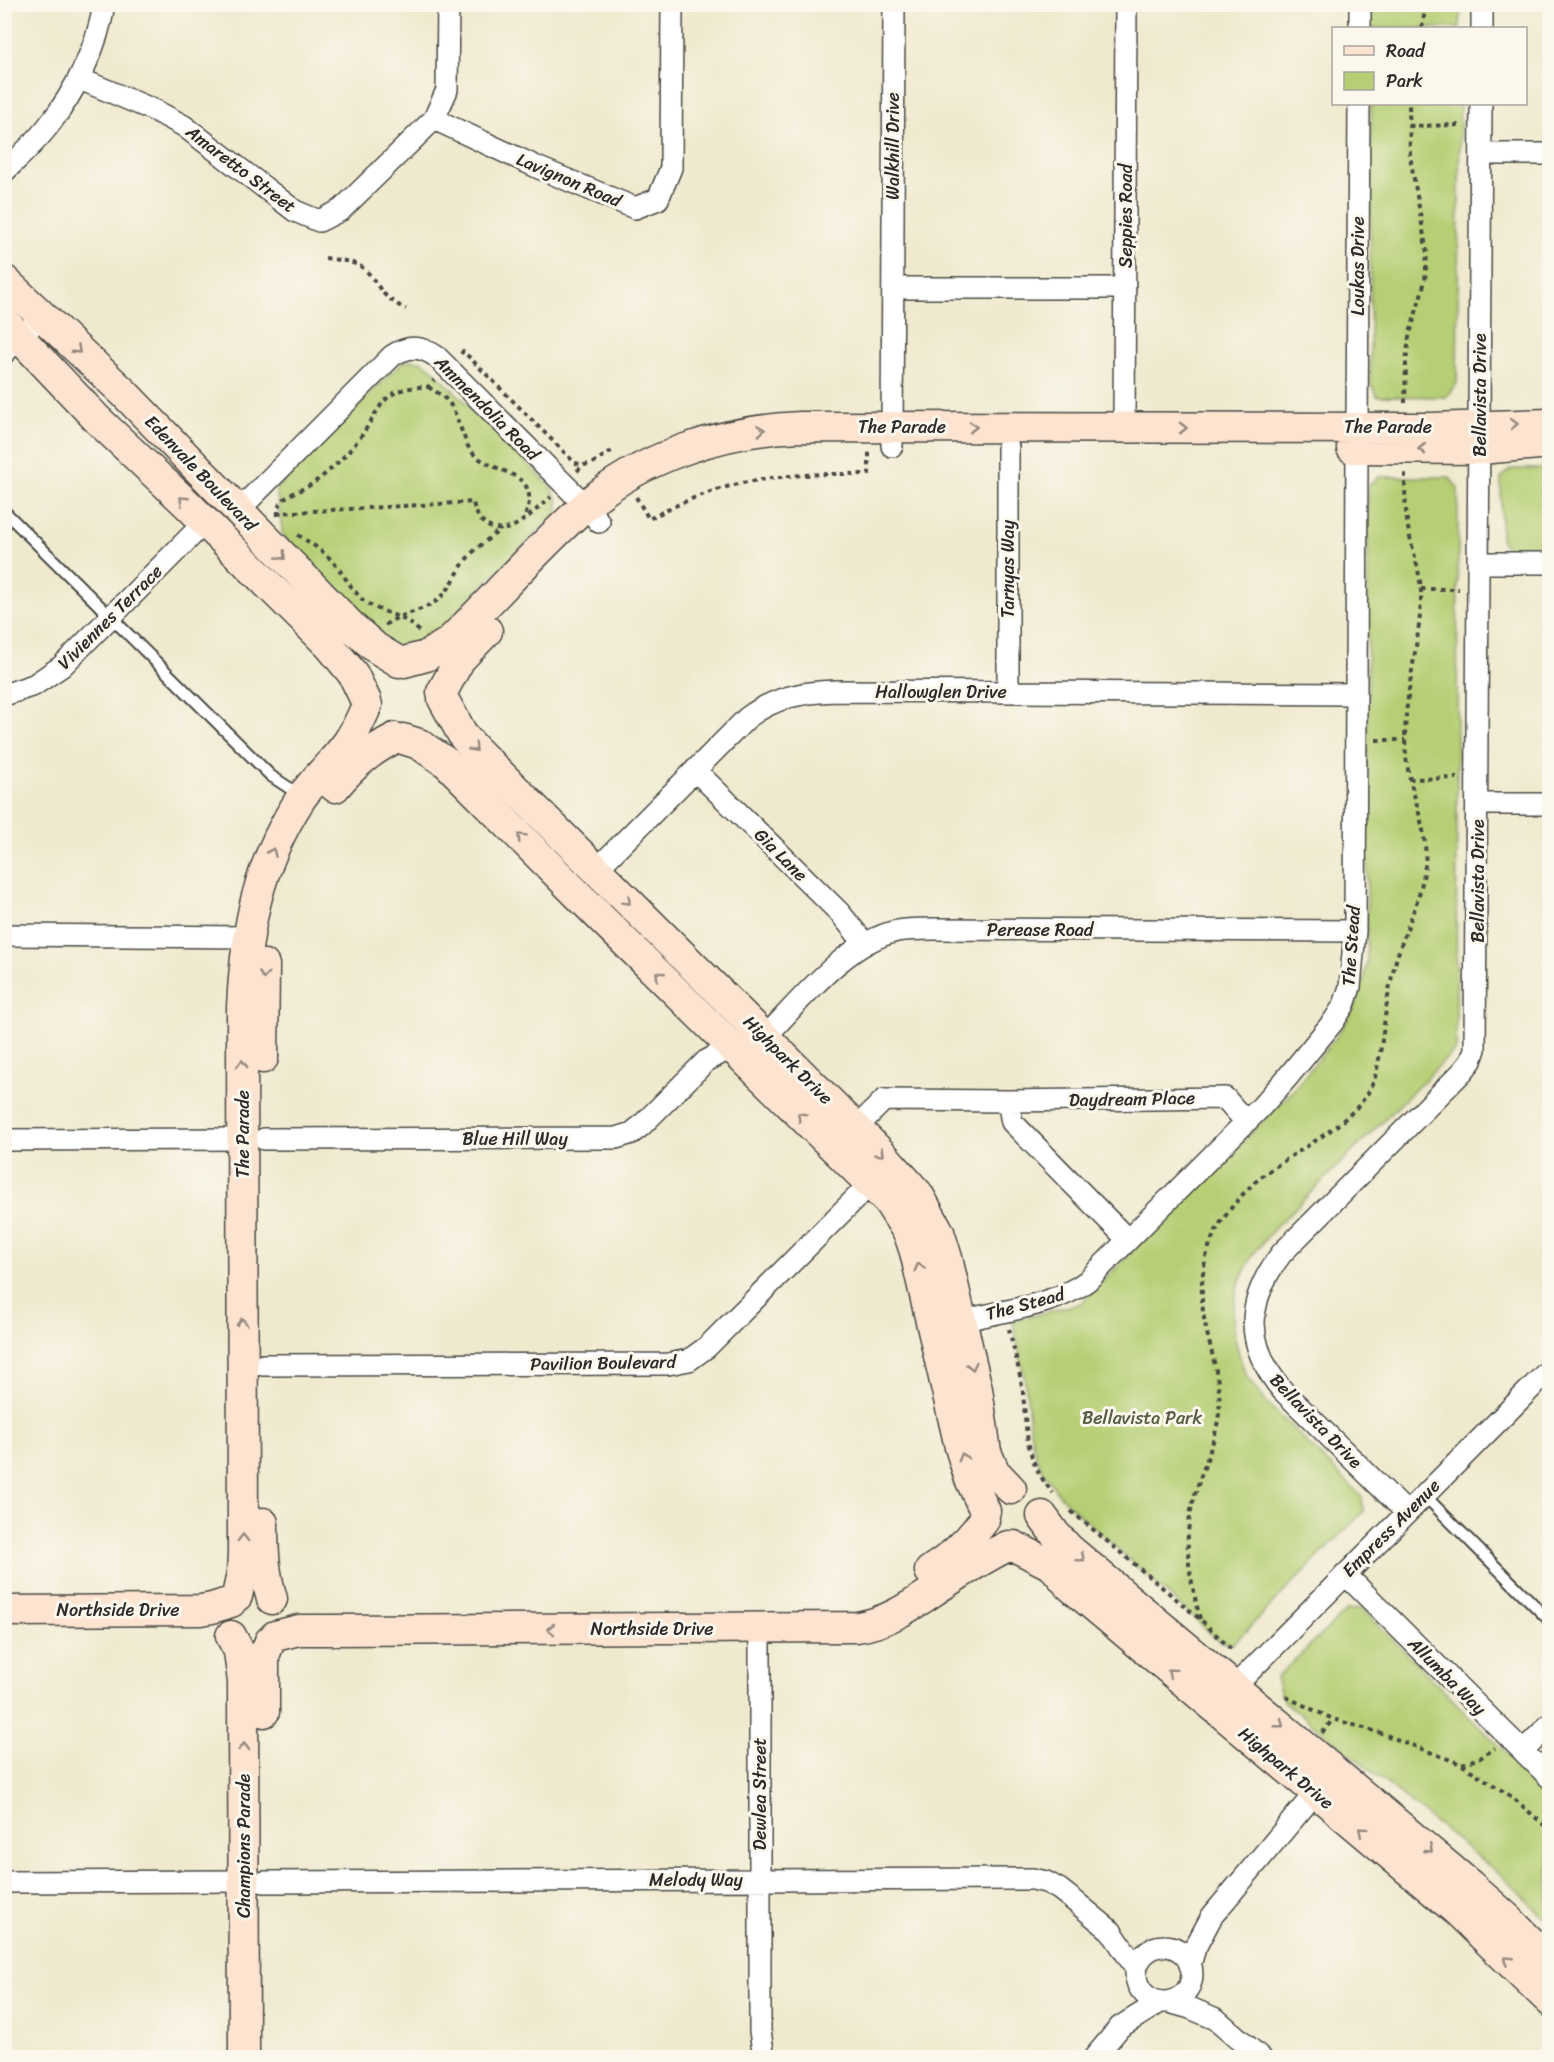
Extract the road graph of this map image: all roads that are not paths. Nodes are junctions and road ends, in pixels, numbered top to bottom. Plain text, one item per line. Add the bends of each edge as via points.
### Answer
1 (104, 4) edge
2 (447, 4) edge
3 (672, 4) edge
4 (894, 4) edge
5 (1126, 4) edge
6 (1360, 4) edge
7 (1482, 4) edge
8 (1360, 27) edge
9 (1482, 27) edge
10 (80, 79) junction
11 (1359, 105) edge
12 (1481, 105) edge
13 (434, 119) junction
14 (1481, 154) junction
15 (1550, 154) edge
16 (4, 172) edge
17 (4, 280) edge
18 (893, 288) junction
19 (1125, 288) junction
20 (41, 317) junction
21 (10, 337) edge
22 (1550, 424) edge
23 (1124, 427) junction
24 (893, 436) junction
25 (1480, 437) junction
26 (1357, 438) junction
27 (1550, 443) edge
28 (1008, 447) junction
29 (4, 511) edge
30 (238, 511) junction
31 (592, 514) junction
32 (205, 522) junction
33 (1479, 563) junction
34 (1550, 563) edge
35 (111, 616) junction
36 (401, 662) junction
37 (1008, 692) junction
38 (1356, 694) junction
39 (4, 695) edge
40 (443, 695) junction
41 (367, 703) junction
42 (399, 738) junction
43 (694, 770) junction
44 (302, 796) junction
45 (1478, 804) junction
46 (1550, 804) edge
47 (596, 870) junction
48 (1354, 931) junction
49 (4, 935) edge
50 (248, 937) junction
51 (865, 944) junction
52 (765, 1037) junction
53 (733, 1047) junction
54 (1008, 1101) junction
55 (1246, 1122) junction
56 (856, 1128) junction
57 (253, 1139) junction
58 (4, 1140) edge
59 (870, 1184) junction
60 (1128, 1240) junction
61 (961, 1321) junction
62 (253, 1365) junction
63 (1550, 1369) edge
64 (1011, 1489) junction
65 (1424, 1495) junction
66 (1054, 1506) junction
67 (1407, 1513) junction
68 (984, 1515) junction
69 (1011, 1546) junction
70 (1345, 1574) junction
71 (274, 1602) junction
72 (4, 1611) edge
73 (232, 1616) junction
74 (759, 1618) junction
75 (1550, 1622) edge
76 (4, 1632) edge
77 (272, 1638) junction
78 (1234, 1688) junction
79 (1550, 1724) edge
80 (1523, 1751) junction
81 (1550, 1778) edge
82 (1325, 1780) junction
83 (760, 1880) junction
84 (254, 1881) junction
85 (4, 1882) edge
86 (1212, 1916) junction
87 (1111, 1931) junction
88 (1161, 1946) junction
89 (1550, 1961) edge
90 (1191, 1970) junction
91 (1137, 1975) junction
92 (1550, 2001) edge
93 (1164, 2002) junction
94 (1216, 2019) junction
95 (1120, 2027) junction
96 (760, 2031) junction
97 (244, 2058) edge
98 (264, 2058) edge
99 (756, 2058) edge
100 (764, 2058) edge
101 (1094, 2058) edge
102 (1261, 2058) edge

1 - 10 street
2 - 13 street, Amaretto Street via 447,90
3 - 13 street, Lavignon Road via 671,168 658,199 634,208
4 - 18 street, Walkhill Drive
5 - 19 street, Seppies Road
6 - 8 street
7 - 9 street
10 - 13 street, Amaretto Street via 184,126 295,211 319,221 341,210
10 - 16 street via 49,126
11 - 26 street, Loukas Drive
12 - 14 street, Bellavista Drive
14 - 15 street
14 - 25 street, Bellavista Drive
17 - 20 street, Edenvale Boulevard
18 - 19 street
18 - 24 street, Walkhill Drive
19 - 23 street, Seppies Road
20 - 21 street
20 -> 30 street, Edenvale Boulevard via 124,393
32 -> 21 street, Edenvale Boulevard
25 -> 22 street
24 -> 23 street, The Parade
23 -> 26 street, The Parade
24 - 28 street, The Parade
24 - 31 street, The Parade via 725,457 681,471
25 - 26 street, The Parade
25 - 27 street
25 - 33 street, Bellavista Drive
26 - 28 street, The Parade
26 - 38 street, The Stead
28 - 37 street, Tarnyas Way
29 - 35 lane
30 - 31 street, Ammendolia Road via 400,351 418,347 428,350 447,368
30 -> 36 street, Edenvale Boulevard via 358,634
31 - 36 street, The Parade via 436,651
31 - 40 street, The Parade via 578,540 460,659
32 - 35 street, Viviennes Terrace
32 - 41 street, Edenvale Boulevard via 340,657
33 - 34 street
33 - 45 street, Bellavista Drive
35 - 39 street, Viviennes Terrace via 62,666 20,691
35 - 44 lane via 271,776
36 - 40 street via 417,663 428,670 437,679
36 - 41 street via 388,666 372,680
37 - 38 street, Hallowglen Drive
37 - 43 street, Hallowglen Drive via 793,695 761,707
38 - 48 street, The Stead
40 - 42 street via 442,711 432,728 416,738
40 -> 47 street, Highpark Drive via 464,737
41 - 42 street via 376,725
41 - 44 street, The Parade via 347,744
53 -> 42 street, Highpark Drive via 447,763 419,744
42 -> 57 street, The Parade via 360,759 322,803 293,853 274,904 268,931
43 - 47 street, Hallowglen Drive
43 - 51 street, Gia Lane via 840,914
50 -> 44 street, The Parade via 255,899 268,862
45 - 46 street
45 - 67 street, Bellavista Drive via 1477,1036 1471,1061 1282,1253 1261,1285 1254,1323 1263,1362 1283,1391
47 -> 52 street, Highpark Drive
48 - 51 street, Perease Road via 914,929 897,931
48 - 55 street, The Stead via 1352,975 1344,1005 1286,1079
49 - 50 street
57 -> 50 street, The Parade via 242,1007
51 - 52 street, Perease Road via 843,959
52 - 56 street, Highpark Drive
53 - 57 street, Blue Hill Way via 706,1061 632,1133 616,1138
59 -> 53 street, Highpark Drive
54 - 55 street, Daydream Place via 1225,1098
54 - 56 street, Daydream Place via 884,1100
54 - 60 street via 1012,1122
55 - 60 street, The Stead
56 -> 61 street, Highpark Drive via 908,1181 930,1212 947,1258
57 - 58 street, Blue Hill Way
57 - 62 street, The Parade
59 - 62 street, Pavilion Boulevard via 707,1347 688,1360 668,1364
68 -> 59 street, Highpark Drive via 960,1447 909,1234 888,1201
60 - 61 street, The Stead via 1076,1289 1055,1299
61 -> 64 street, Highpark Drive via 986,1452 994,1471
62 - 71 street, The Parade via 264,1562
73 -> 62 street, The Parade via 242,1574
63 - 65 street, Empress Avenue
64 - 66 street, Highpark Drive via 1028,1493 1040,1507
64 - 68 street, Northside Drive via 994,1495
65 - 67 street, Empress Avenue
65 - 75 lane
66 - 69 street, Northside Drive via 1031,1540
66 -> 78 street, Highpark Drive via 1055,1534
67 - 70 street, Empress Avenue
68 - 69 street, Highpark Drive via 992,1537
68 - 74 street, Northside Drive via 970,1539 955,1554 873,1604
69 - 74 street, Northside Drive via 979,1561 898,1614 872,1625 841,1628
78 -> 69 street, Highpark Drive via 1069,1585 1053,1566
70 - 78 street, Empress Avenue
70 - 80 street, Allumba Way
71 - 73 street via 265,1594 246,1592
71 - 74 street, Northside Drive via 310,1610
71 - 77 street via 280,1624
72 - 73 street, Northside Drive via 212,1608
73 - 76 street, Northside Drive
73 - 77 street via 242,1645 256,1647
84 -> 73 street, Champions Parade via 243,1682
74 -> 77 street, Northside Drive via 299,1630
74 - 83 street, Dewlea Street
77 - 84 street, Champions Parade via 264,1656
78 - 82 street, Highpark Drive
79 - 80 street
80 - 81 street, Allumba Way
82 - 86 street
82 -> 89 street, Highpark Drive via 1470,1884
92 -> 82 street, Highpark Drive
83 - 84 street, Melody Way
83 - 87 street, Melody Way via 1033,1879 1059,1889
83 - 96 street, Dewlea Street
84 - 85 street, Melody Way
84 - 97 street, Champions Parade
84 - 98 street, Champions Parade
86 - 88 street
86 - 90 street via 1195,1948
87 - 88 street, Melody Way via 1137,1943
87 - 91 street, Melody Way
88 - 90 street via 1179,1951
88 - 91 street via 1145,1953
90 - 93 street via 1185,1992
90 - 94 street
91 - 93 street via 1145,1996
91 - 95 street
93 - 94 street
93 - 95 street
94 - 102 street
95 - 101 street
96 - 99 street, Dewlea Street
96 - 100 street, Dewlea Street

